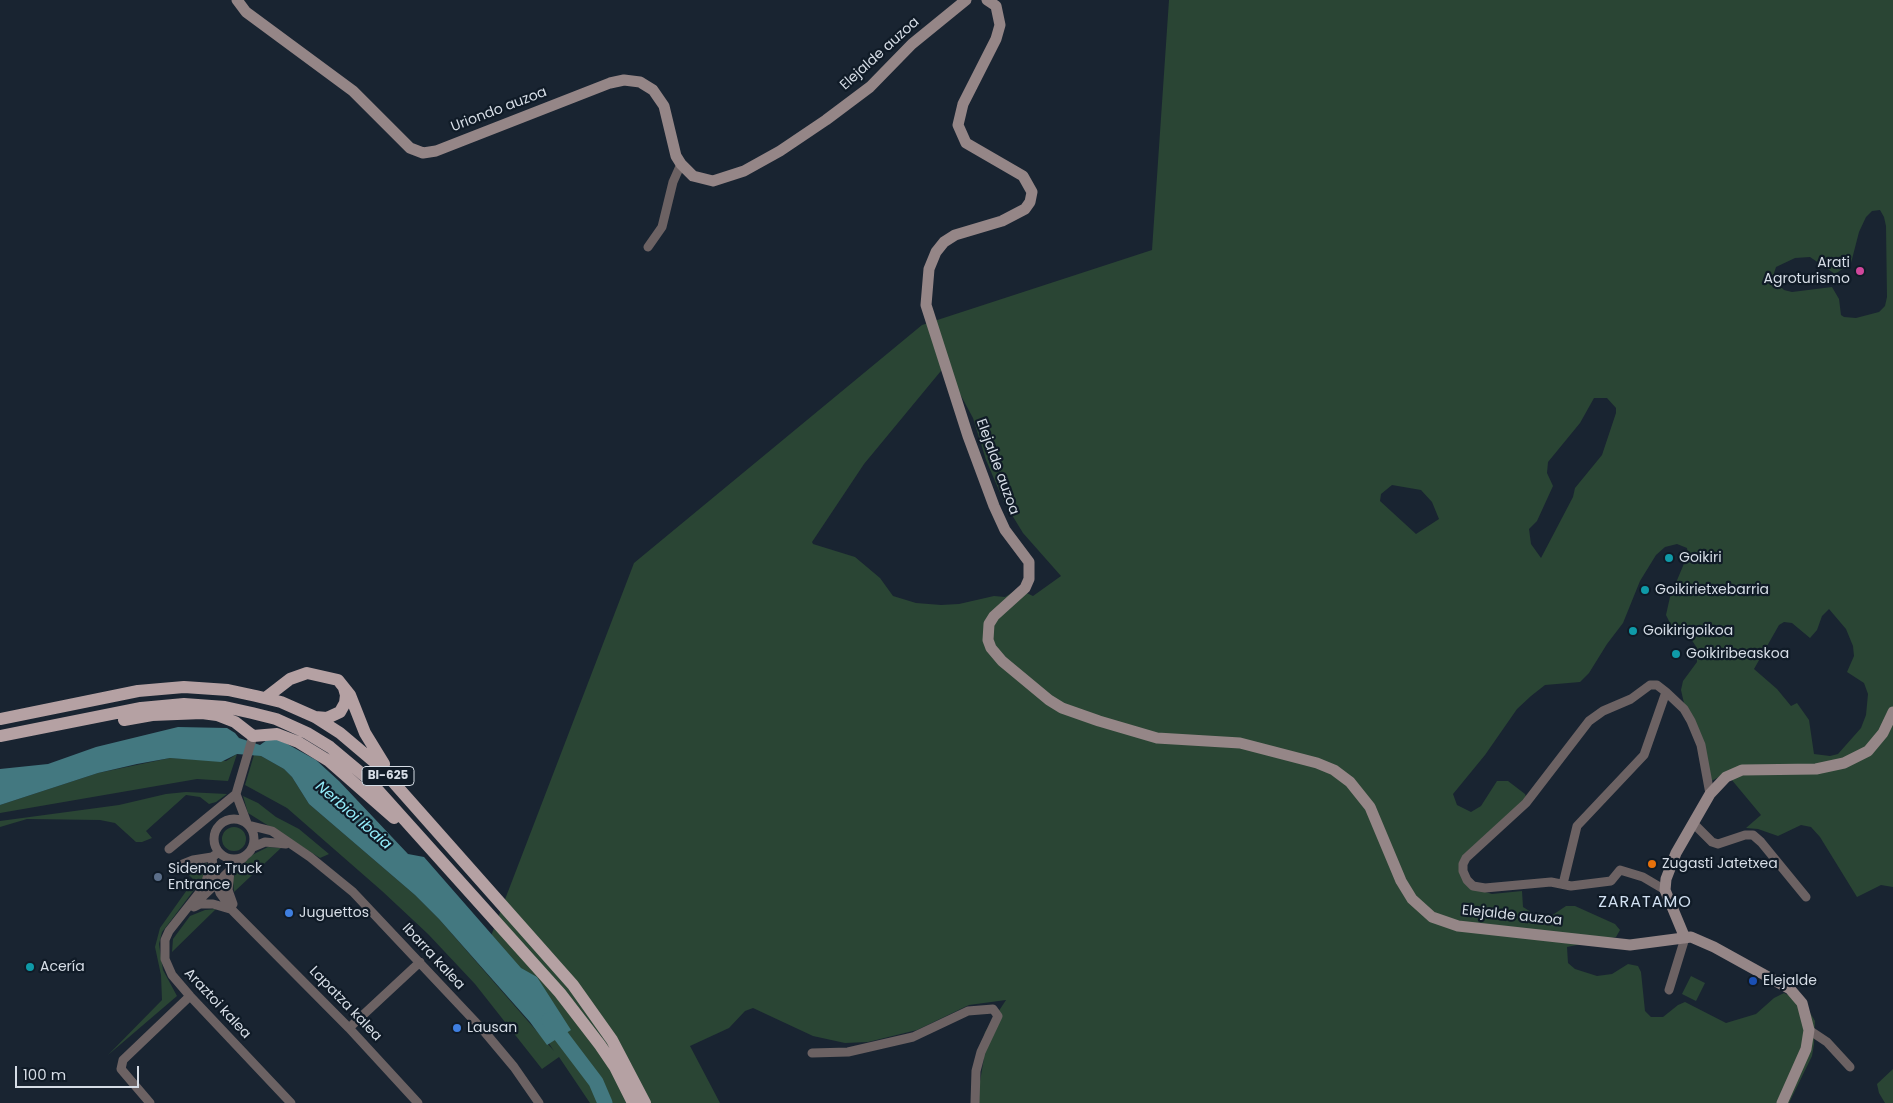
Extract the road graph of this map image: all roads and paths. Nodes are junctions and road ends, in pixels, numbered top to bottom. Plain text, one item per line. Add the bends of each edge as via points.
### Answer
1 (237, 0) edge
2 (966, 0) edge
3 (987, 0) edge
4 (681, 164) junction
5 (648, 247) dead end
6 (342, 684) junction
7 (1666, 692) junction
8 (268, 696) dead end
9 (1893, 712) edge
10 (315, 718) junction
11 (0, 719) edge
12 (258, 719) dead end
13 (0, 736) edge
14 (253, 736) junction
15 (405, 794) junction
16 (1710, 794) junction
17 (233, 798) junction
18 (1693, 822) junction
19 (247, 824) junction
20 (219, 826) junction
21 (292, 845) junction
22 (253, 848) junction
23 (169, 849) dead end
24 (429, 850) junction
25 (245, 856) junction
26 (214, 859) junction
27 (183, 864) dead end
28 (230, 872) junction
29 (217, 884) junction
30 (1563, 884) junction
31 (1665, 890) junction
32 (1806, 896) dead end
33 (231, 909) junction
34 (183, 913) junction
35 (250, 926) junction
36 (1685, 938) junction
37 (420, 962) junction
38 (1669, 990) dead end
39 (190, 996) junction
40 (349, 1028) junction
41 (1809, 1030) junction
42 (812, 1054) dead end
43 (1850, 1067) dead end
44 (1784, 1102) edge
45 (150, 1103) edge
46 (291, 1103) edge
47 (418, 1103) edge
48 (539, 1103) edge
49 (633, 1103) edge
50 (645, 1103) edge
51 (975, 1103) edge

1 - 4 street, Uriondo auzoa via 246,12 353,91 410,148 436,151 624,80 640,82 653,90 664,106 676,156
2 - 4 street, Elejalde auzoa via 912,44 870,87 780,151 744,171 713,181 693,176
3 - 36 street, Elejalde auzoa via 996,6 1000,25 964,104 958,125 966,143 1023,176 1032,192 1025,209 944,242 929,269 926,305 994,506 1005,530 1029,562 1029,579 1025,588 994,616 990,624 988,640 991,648 1002,661 1062,708 1157,738 1240,743 1334,770 1350,782 1370,807 1401,881 1412,899 1432,917 1458,926 1630,945
4 - 5 street via 662,226
6 - 8 main road via 332,678 307,673 290,679
6 - 10 main road via 346,695 340,712 326,718
6 - 15 main road via 350,695 364,733
7 - 16 street via 1692,721 1701,745
7 - 30 street via 1644,755 1577,826
7 - 30 street, Elejalde auzoa via 1657,685 1650,686 1589,721 1526,803 1463,864 1463,871 1473,886
9 - 16 street via 1883,733 1868,751 1844,763 1816,768 1742,770 1726,777
10 - 11 main road, BI-625 via 281,702 256,696 184,687 138,691
10 - 15 main road, BI-625 via 362,751
12 - 14 main road
13 - 14 main road via 179,713 217,715 234,722
13 - 24 main road, BI-625 via 162,704 225,707 276,719 307,733 350,764 392,806
14 - 17 street
14 - 24 main road via 277,734 313,750
15 - 50 main road, BI-625 via 573,985 612,1040
16 - 18 street
17 - 19 street
17 - 20 street
17 - 23 street
18 - 31 street via 1669,867
18 - 32 street via 1718,844 1753,835
19 - 20 street via 235,819
19 - 21 street, Ibarra kalea via 272,831
19 - 22 street via 254,835
20 - 26 street via 214,839
21 - 22 street, Ibarra kalea via 272,841
21 - 37 street, Ibarra kalea via 353,892
22 - 25 street
24 - 49 main road, BI-625 via 587,1026 615,1067
25 - 26 street
25 - 28 street
26 - 27 street
26 - 29 street
26 - 34 street via 204,888
28 - 29 street
28 - 35 street via 229,896
29 - 33 street
29 - 34 street
30 - 31 street, Elejalde auzoa via 1571,886 1610,881 1620,870 1643,876
31 - 36 street
33 - 34 street via 200,904
33 - 35 street
34 - 39 street, Araztoi kalea via 165,940 165,959 172,975
35 - 40 street, Lapatza kalea
36 - 38 street
36 - 41 street, Elejalde auzoa via 1699,939 1790,989 1802,1003
37 - 40 street
37 - 48 street, Ibarra kalea via 508,1059
39 - 45 street via 123,1060 121,1070
39 - 46 street, Araztoi kalea
40 - 47 street, Lapatza kalea
41 - 43 street via 1827,1042
41 - 44 street via 1806,1048
42 - 51 street via 848,1052 913,1037 968,1011 993,1008 998,1016 981,1052 976,1071

